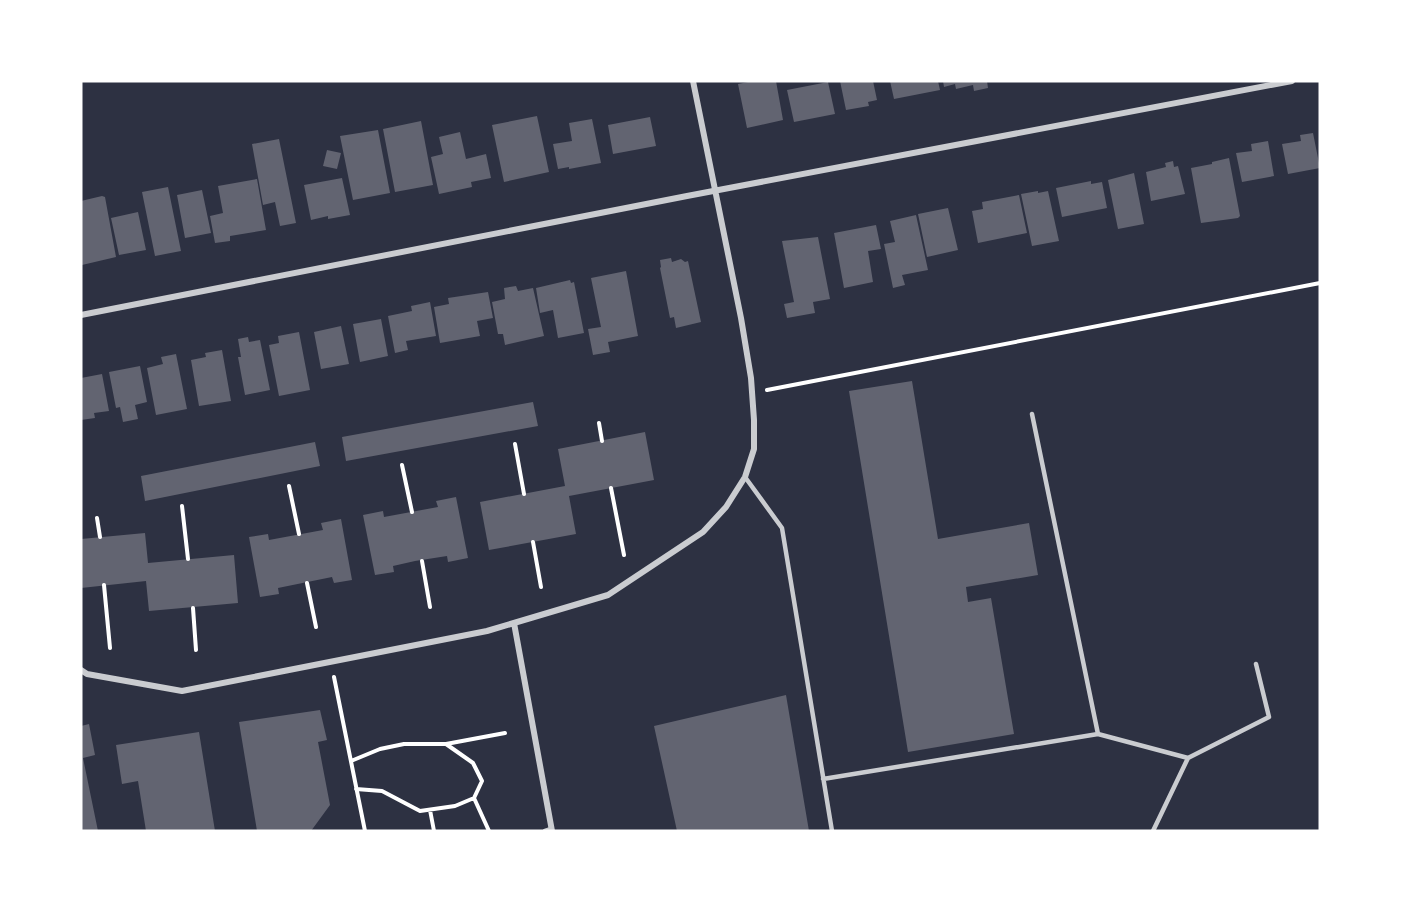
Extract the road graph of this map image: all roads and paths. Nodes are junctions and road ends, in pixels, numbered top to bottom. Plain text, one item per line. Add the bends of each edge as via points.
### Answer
1 (693, 81) edge
2 (1292, 81) edge
3 (714, 191) junction
4 (1320, 283) edge
5 (81, 315) edge
6 (752, 393) junction
7 (1032, 414) dead end
8 (598, 423) dead end
9 (602, 441) dead end
10 (514, 444) dead end
11 (402, 465) dead end
12 (745, 477) junction
13 (289, 486) dead end
14 (611, 488) dead end
15 (524, 494) dead end
16 (182, 506) dead end
17 (412, 512) dead end
18 (97, 518) dead end
19 (298, 534) dead end
20 (100, 537) dead end
21 (533, 542) dead end
22 (624, 555) dead end
23 (188, 559) dead end
24 (422, 561) dead end
25 (307, 583) dead end
26 (104, 585) dead end
27 (541, 587) dead end
28 (430, 606) dead end
29 (193, 608) dead end
30 (514, 623) junction
31 (316, 627) dead end
32 (110, 648) dead end
33 (196, 650) dead end
34 (331, 661) junction
35 (1256, 664) dead end
36 (81, 670) edge
37 (505, 733) dead end
38 (1098, 734) junction
39 (446, 744) junction
40 (1188, 758) junction
41 (351, 761) junction
42 (823, 779) junction
43 (356, 789) junction
44 (474, 798) junction
45 (430, 810) junction
46 (549, 830) edge
47 (365, 831) edge
48 (434, 831) edge
49 (489, 831) edge
50 (832, 831) edge
51 (1153, 831) edge

1 - 3 street
2 - 3 street
3 - 5 street
3 - 6 street via 741,318
4 - 6 path
6 - 12 street via 754,449
7 - 38 lane
8 - 9 path
10 - 15 path
11 - 17 path
12 - 30 street via 726,507 703,532 608,596
12 - 42 lane via 782,528
13 - 19 path
14 - 22 path
16 - 23 path
18 - 20 path
21 - 27 path
24 - 28 path
25 - 31 path
26 - 32 path
29 - 33 path
30 - 34 street
30 - 46 street
34 - 36 street via 182,691
34 - 41 path
35 - 40 lane via 1269,717
37 - 39 path
38 - 40 lane
38 - 42 lane
39 - 41 path via 404,744
39 - 44 path via 473,763 482,781
40 - 51 lane
41 - 43 path
42 - 50 lane
43 - 45 path via 382,791 420,811
43 - 47 path
44 - 45 path
44 - 49 path
45 - 48 path

